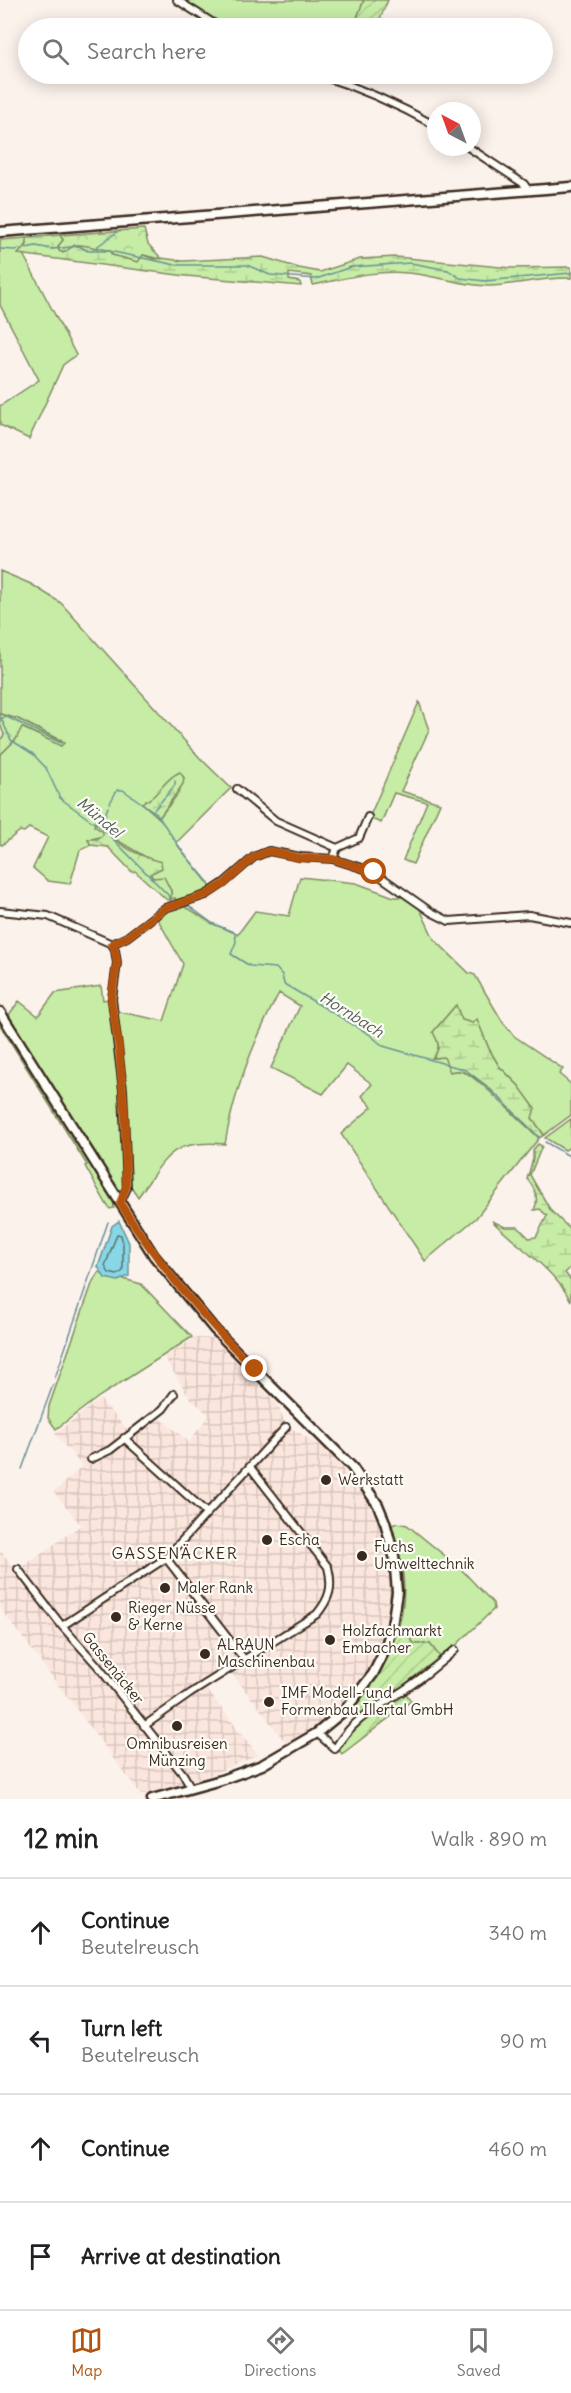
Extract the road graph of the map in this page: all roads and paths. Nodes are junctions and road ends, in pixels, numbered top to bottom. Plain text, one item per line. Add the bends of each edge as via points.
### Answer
1 (177, 0) edge
2 (206, 18) edge
3 (348, 84) edge
4 (427, 121) edge
5 (481, 155) edge
6 (571, 187) edge
7 (528, 190) junction
8 (0, 232) edge
9 (237, 789) dead end
10 (368, 817) dead end
11 (337, 848) junction
12 (333, 859) junction
13 (0, 911) edge
14 (571, 923) edge
15 (112, 944) junction
16 (0, 1012) edge
17 (120, 1203) junction
18 (174, 1394) dead end
19 (286, 1427) dead end
20 (124, 1438) junction
21 (92, 1459) dead end
22 (250, 1467) junction
23 (207, 1513) junction
24 (166, 1558) junction
25 (18, 1569) dead end
26 (62, 1626) junction
27 (455, 1650) dead end
28 (244, 1659) junction
29 (144, 1726) junction
30 (317, 1733) junction
31 (192, 1788) junction
32 (152, 1799) edge

1 - 2 street
3 - 4 street
5 - 7 street via 524,183
6 - 7 main road
7 - 8 main road
9 - 11 street via 279,823
10 - 11 street via 359,838
11 - 12 street
12 - 14 street via 374,872 449,921 529,915
12 - 15 street via 300,858 269,851 254,857 206,895 165,908
13 - 15 street via 54,918
15 - 17 street via 117,963 111,999 125,1116 126,1188
16 - 17 main road
17 - 30 main road via 154,1256 202,1316 352,1467 385,1522 397,1573 390,1635 373,1674 359,1693
18 - 20 street via 163,1409
19 - 22 street, Gassenäcker
20 - 21 street
20 - 23 street
22 - 23 street, Gassenäcker
22 - 28 street, Gassenäcker via 327,1567 331,1593 317,1614
23 - 24 street, Gassenäcker
24 - 26 street, Gassenäcker
24 - 28 street
25 - 26 street, Gassenäcker
26 - 29 street, Gassenäcker
27 - 30 street via 415,1683 358,1719 335,1749
28 - 29 street, Gassenäcker
29 - 31 street, Gassenäcker
30 - 31 main road via 262,1765
31 - 32 main road

